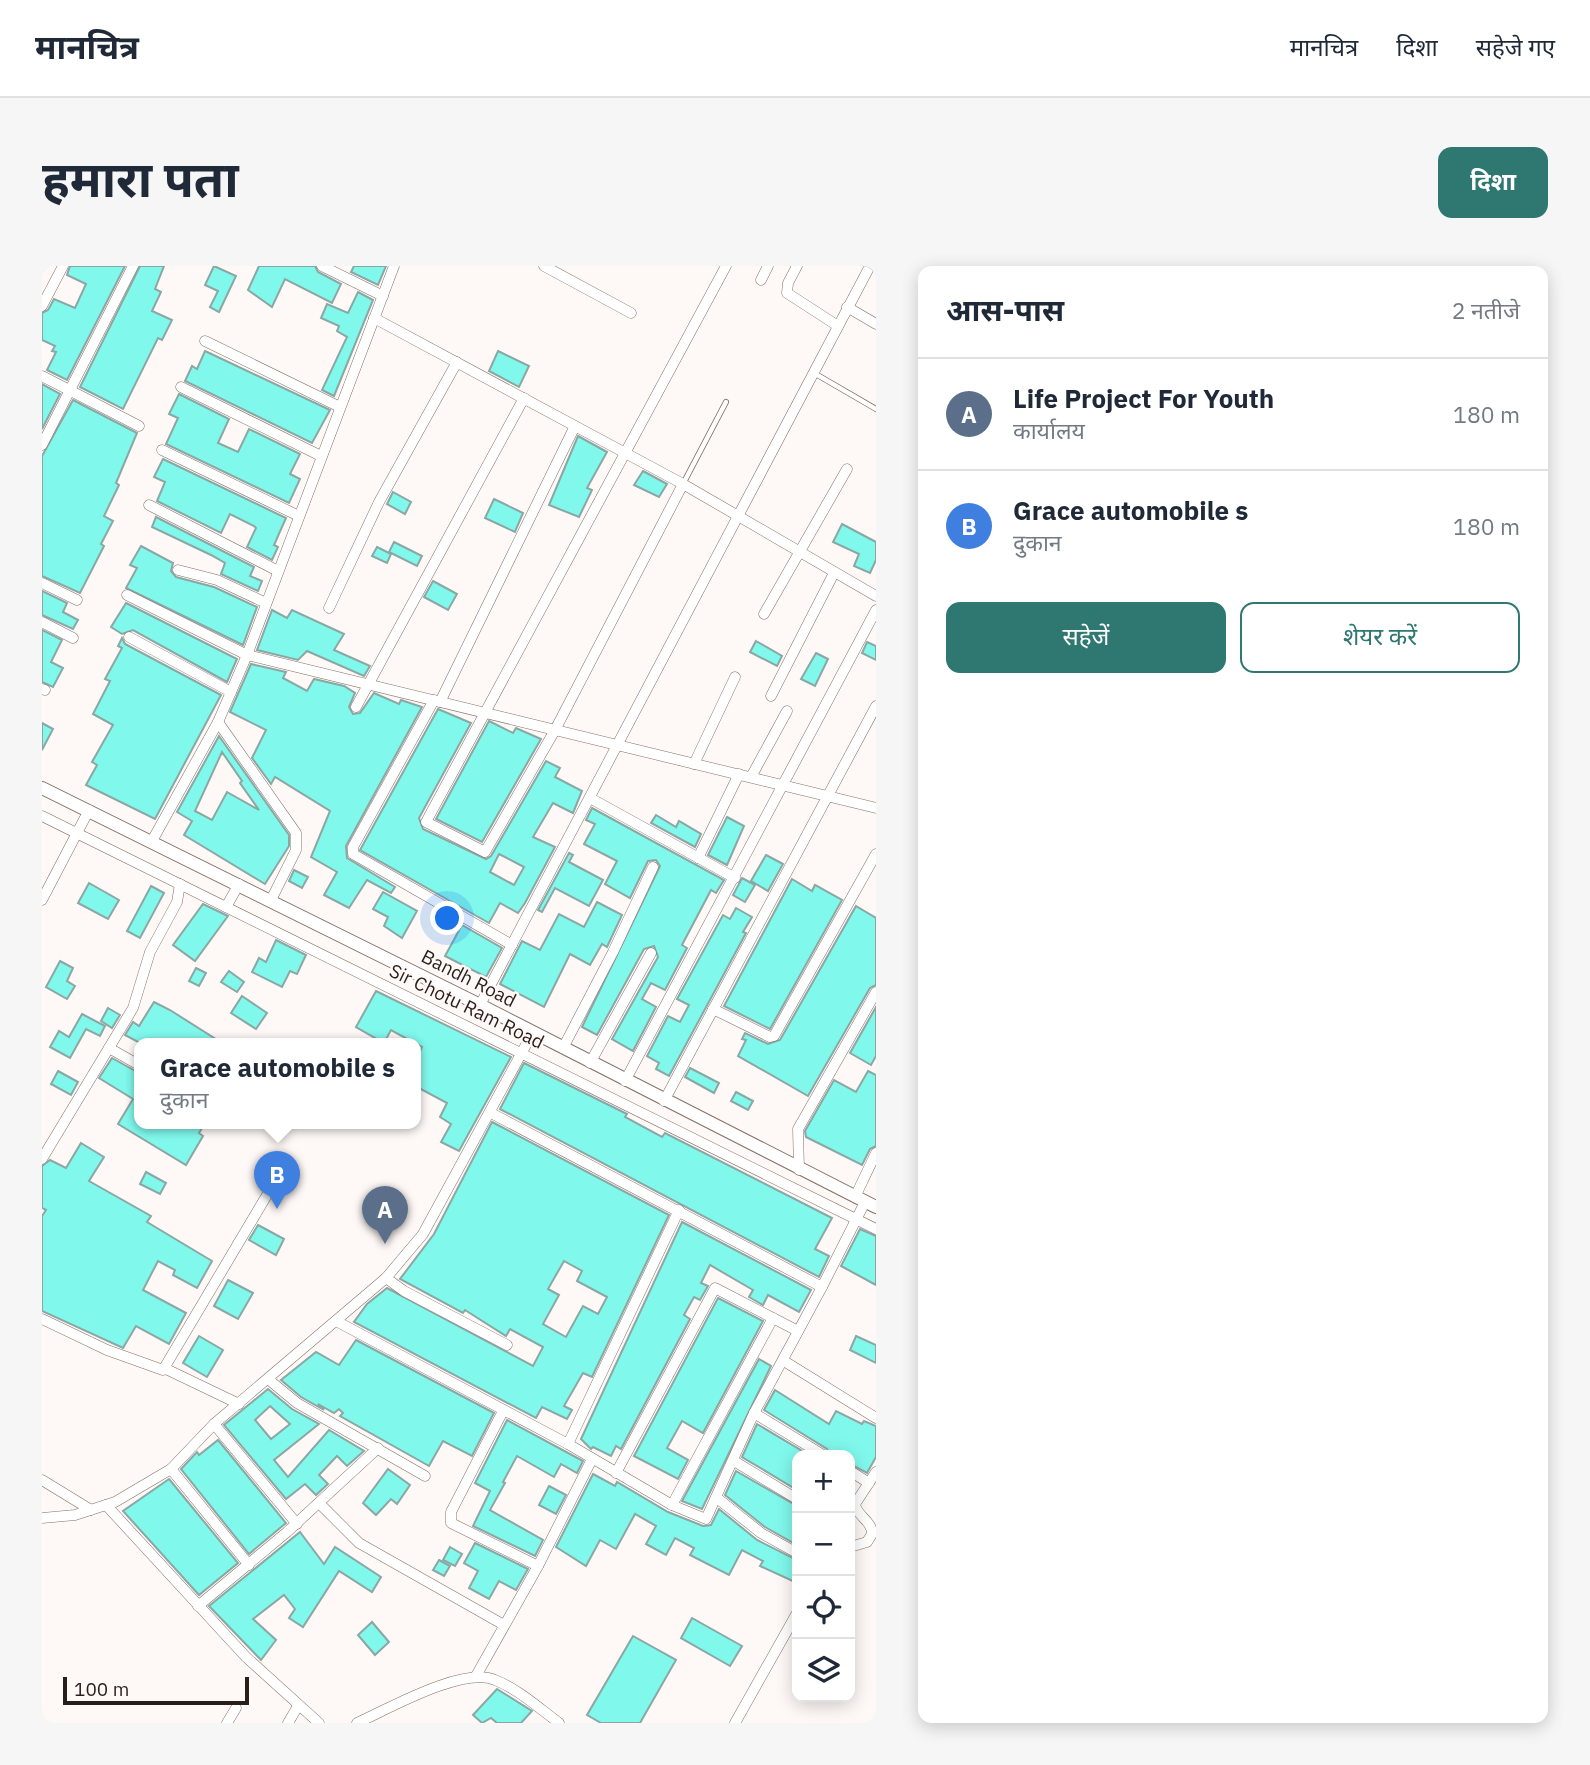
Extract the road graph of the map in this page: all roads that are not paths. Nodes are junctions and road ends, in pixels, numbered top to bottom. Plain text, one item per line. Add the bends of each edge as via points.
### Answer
1 (63, 266) edge
2 (134, 266) edge
3 (322, 266) edge
4 (394, 266) edge
5 (544, 266) edge
6 (726, 266) edge
7 (768, 266) edge
8 (797, 266) edge
9 (870, 266) edge
10 (761, 280) dead end
11 (383, 296) junction
12 (42, 306) edge
13 (848, 307) junction
14 (631, 313) dead end
15 (374, 318) junction
16 (876, 324) edge
17 (838, 326) junction
18 (205, 341) dead end
19 (457, 362) junction
20 (814, 373) junction
21 (42, 376) edge
22 (181, 387) dead end
23 (69, 390) junction
24 (524, 398) junction
25 (726, 402) dead end
26 (340, 407) junction
27 (876, 409) edge
28 (139, 426) dead end
29 (575, 426) junction
30 (42, 444) edge
31 (162, 450) dead end
32 (627, 453) junction
33 (321, 456) junction
34 (846, 469) dead end
35 (683, 484) junction
36 (149, 505) dead end
37 (299, 516) junction
38 (736, 516) junction
39 (798, 553) junction
40 (177, 570) dead end
41 (278, 571) junction
42 (835, 573) junction
43 (42, 583) edge
44 (127, 595) dead end
45 (876, 596) edge
46 (77, 600) dead end
47 (266, 603) junction
48 (328, 608) dead end
49 (876, 610) edge
50 (764, 614) dead end
51 (42, 622) edge
52 (129, 637) dead end
53 (73, 638) dead end
54 (247, 655) junction
55 (735, 677) dead end
56 (369, 684) junction
57 (231, 692) junction
58 (771, 696) dead end
59 (437, 701) junction
60 (876, 706) edge
61 (356, 707) dead end
62 (788, 711) dead end
63 (483, 713) junction
64 (218, 722) junction
65 (555, 730) junction
66 (618, 747) junction
67 (694, 764) junction
68 (738, 774) junction
69 (751, 777) junction
70 (781, 785) junction
71 (42, 788) edge
72 (828, 796) junction
73 (590, 798) junction
74 (876, 808) edge
75 (89, 810) junction
76 (42, 816) edge
77 (77, 834) junction
78 (152, 841) junction
79 (876, 855) edge
80 (698, 858) junction
81 (653, 867) dead end
82 (735, 878) junction
83 (180, 884) junction
84 (239, 884) junction
85 (42, 900) edge
86 (271, 900) junction
87 (226, 907) junction
88 (512, 944) junction
89 (651, 953) dead end
90 (876, 992) edge
91 (480, 1004) junction
92 (713, 1009) junction
93 (533, 1032) junction
94 (109, 1048) junction
95 (563, 1048) junction
96 (522, 1053) junction
97 (134, 1062) edge
98 (590, 1063) junction
99 (625, 1081) junction
100 (664, 1101) junction
101 (491, 1113) junction
102 (876, 1153) edge
103 (42, 1159) edge
104 (799, 1170) junction
105 (267, 1195) dead end
106 (865, 1202) edge
107 (679, 1210) junction
108 (857, 1219) junction
109 (876, 1229) edge
110 (386, 1278) junction
111 (822, 1287) junction
112 (774, 1318) junction
113 (42, 1319) edge
114 (336, 1321) junction
115 (798, 1331) junction
116 (507, 1345) dead end
117 (784, 1362) junction
118 (164, 1368) junction
119 (268, 1379) junction
120 (239, 1404) junction
121 (503, 1411) junction
122 (754, 1413) junction
123 (876, 1418) edge
124 (214, 1424) junction
125 (568, 1444) junction
126 (378, 1448) junction
127 (815, 1450) edge
128 (592, 1459) junction
129 (734, 1461) junction
130 (170, 1469) junction
131 (876, 1472) edge
132 (617, 1473) junction
133 (855, 1474) edge
134 (425, 1476) dead end
135 (42, 1480) edge
136 (869, 1483) junction
137 (792, 1496) edge
138 (717, 1498) junction
139 (319, 1503) junction
140 (672, 1505) junction
141 (106, 1506) junction
142 (91, 1510) junction
143 (42, 1518) edge
144 (297, 1524) junction
145 (855, 1546) edge
146 (792, 1550) edge
147 (249, 1565) junction
148 (538, 1566) junction
149 (198, 1606) junction
150 (792, 1621) edge
151 (505, 1625) junction
152 (476, 1676) junction
153 (298, 1706) junction
154 (236, 1707) dead end
155 (228, 1723) edge
156 (288, 1723) edge
157 (319, 1723) edge
158 (357, 1723) edge
159 (559, 1723) edge
160 (735, 1723) edge

1 - 12 street
2 - 23 street
3 - 11 street
4 - 11 street
5 - 14 street
6 - 32 street
7 - 10 street
8 - 17 street via 787,293
9 - 13 street
11 - 15 street
13 - 16 street
13 - 17 street
15 - 19 street
15 - 26 street
17 - 20 street
18 - 26 street
19 - 24 street
19 - 48 street via 379,502
20 - 27 lane
20 - 38 street
21 - 23 street
22 - 33 street
23 - 28 street
23 - 30 street
24 - 29 street
24 - 56 street
25 - 35 lane
26 - 33 street
29 - 32 street
29 - 59 street
31 - 37 street
32 - 35 street
32 - 63 street
33 - 37 street
34 - 39 street
35 - 38 street
35 - 65 street
36 - 41 street
37 - 41 street
38 - 39 street
38 - 66 street
39 - 42 street
39 - 50 street
40 - 47 street via 217,580
41 - 47 street
42 - 45 street
42 - 58 street
43 - 46 street
44 - 54 street
47 - 54 street
49 - 70 street
51 - 53 street
52 - 57 street
54 - 56 street
54 - 57 street
55 - 67 street
56 - 59 street
56 - 61 street
57 - 64 street
59 - 63 street
59 - 88 street via 353,854
60 - 72 street
62 - 69 street
63 - 65 street
63 - 65 street via 425,822 483,854
64 - 78 street
64 - 86 street via 296,833 296,849
65 - 66 street
66 - 67 street
66 - 73 street
67 - 68 street
68 - 69 street
68 - 80 street
69 - 70 street
70 - 72 street
70 - 82 street
71 - 75 street, Bandh Road
72 - 74 street
72 - 92 street
73 - 80 street
73 - 88 street
75 - 77 street
75 - 78 street, Bandh Road
76 - 77 street, Sir Chotu Ram Road
77 - 83 street, Sir Chotu Ram Road
77 - 85 street
78 - 84 street, Bandh Road
79 - 92 street via 773,1037
80 - 82 street
81 - 95 street
82 - 99 street
83 - 87 street, Sir Chotu Ram Road
83 - 94 street via 177,902 150,952 133,1008
84 - 86 street, Bandh Road
84 - 87 street
86 - 91 street, Bandh Road
87 - 96 street, Sir Chotu Ram Road
88 - 91 street
89 - 98 street
90 - 104 street via 802,1121 797,1140
91 - 93 street, Bandh Road
92 - 100 street
93 - 95 street, Bandh Road
93 - 96 street
94 - 97 street
94 - 103 street
95 - 98 street, Bandh Road
96 - 101 street
96 - 108 street, Sir Chotu Ram Road
98 - 99 street, Bandh Road
99 - 100 street, Bandh Road
100 - 104 street, Bandh Road
101 - 107 street
101 - 110 street via 423,1234
102 - 106 street
104 - 106 street, Bandh Road
105 - 118 street
106 - 108 street
107 - 111 street
107 - 125 street
108 - 109 street, Sir Chotu Ram Road
108 - 111 street
110 - 114 street
110 - 116 street
111 - 115 street
112 - 115 street
112 - 132 street via 713,1290
112 - 140 street
113 - 118 street via 125,1357 161,1371
114 - 119 street
114 - 121 street
115 - 117 street
117 - 122 street
117 - 123 street
118 - 120 street
119 - 120 street
119 - 126 street via 297,1404
120 - 124 street
121 - 125 street
121 - 148 street via 449,1518 454,1527
122 - 127 street
122 - 129 street
124 - 130 street
124 - 144 street
125 - 128 street
126 - 134 street
126 - 139 street
128 - 132 street
128 - 148 street
129 - 137 street
129 - 138 street
130 - 141 street
130 - 147 street
131 - 136 street
132 - 140 street
133 - 136 street
135 - 142 street
136 - 145 street via 855,1504 872,1534 867,1542
138 - 140 street via 706,1519
138 - 146 street via 761,1533
139 - 144 street
139 - 151 street via 359,1543
141 - 142 street
141 - 149 street
142 - 143 street
144 - 147 street
147 - 149 street
148 - 151 street
149 - 153 street
150 - 160 street
151 - 152 street
152 - 158 street via 427,1691
152 - 159 street via 495,1679
153 - 156 street
153 - 157 street
154 - 155 street

